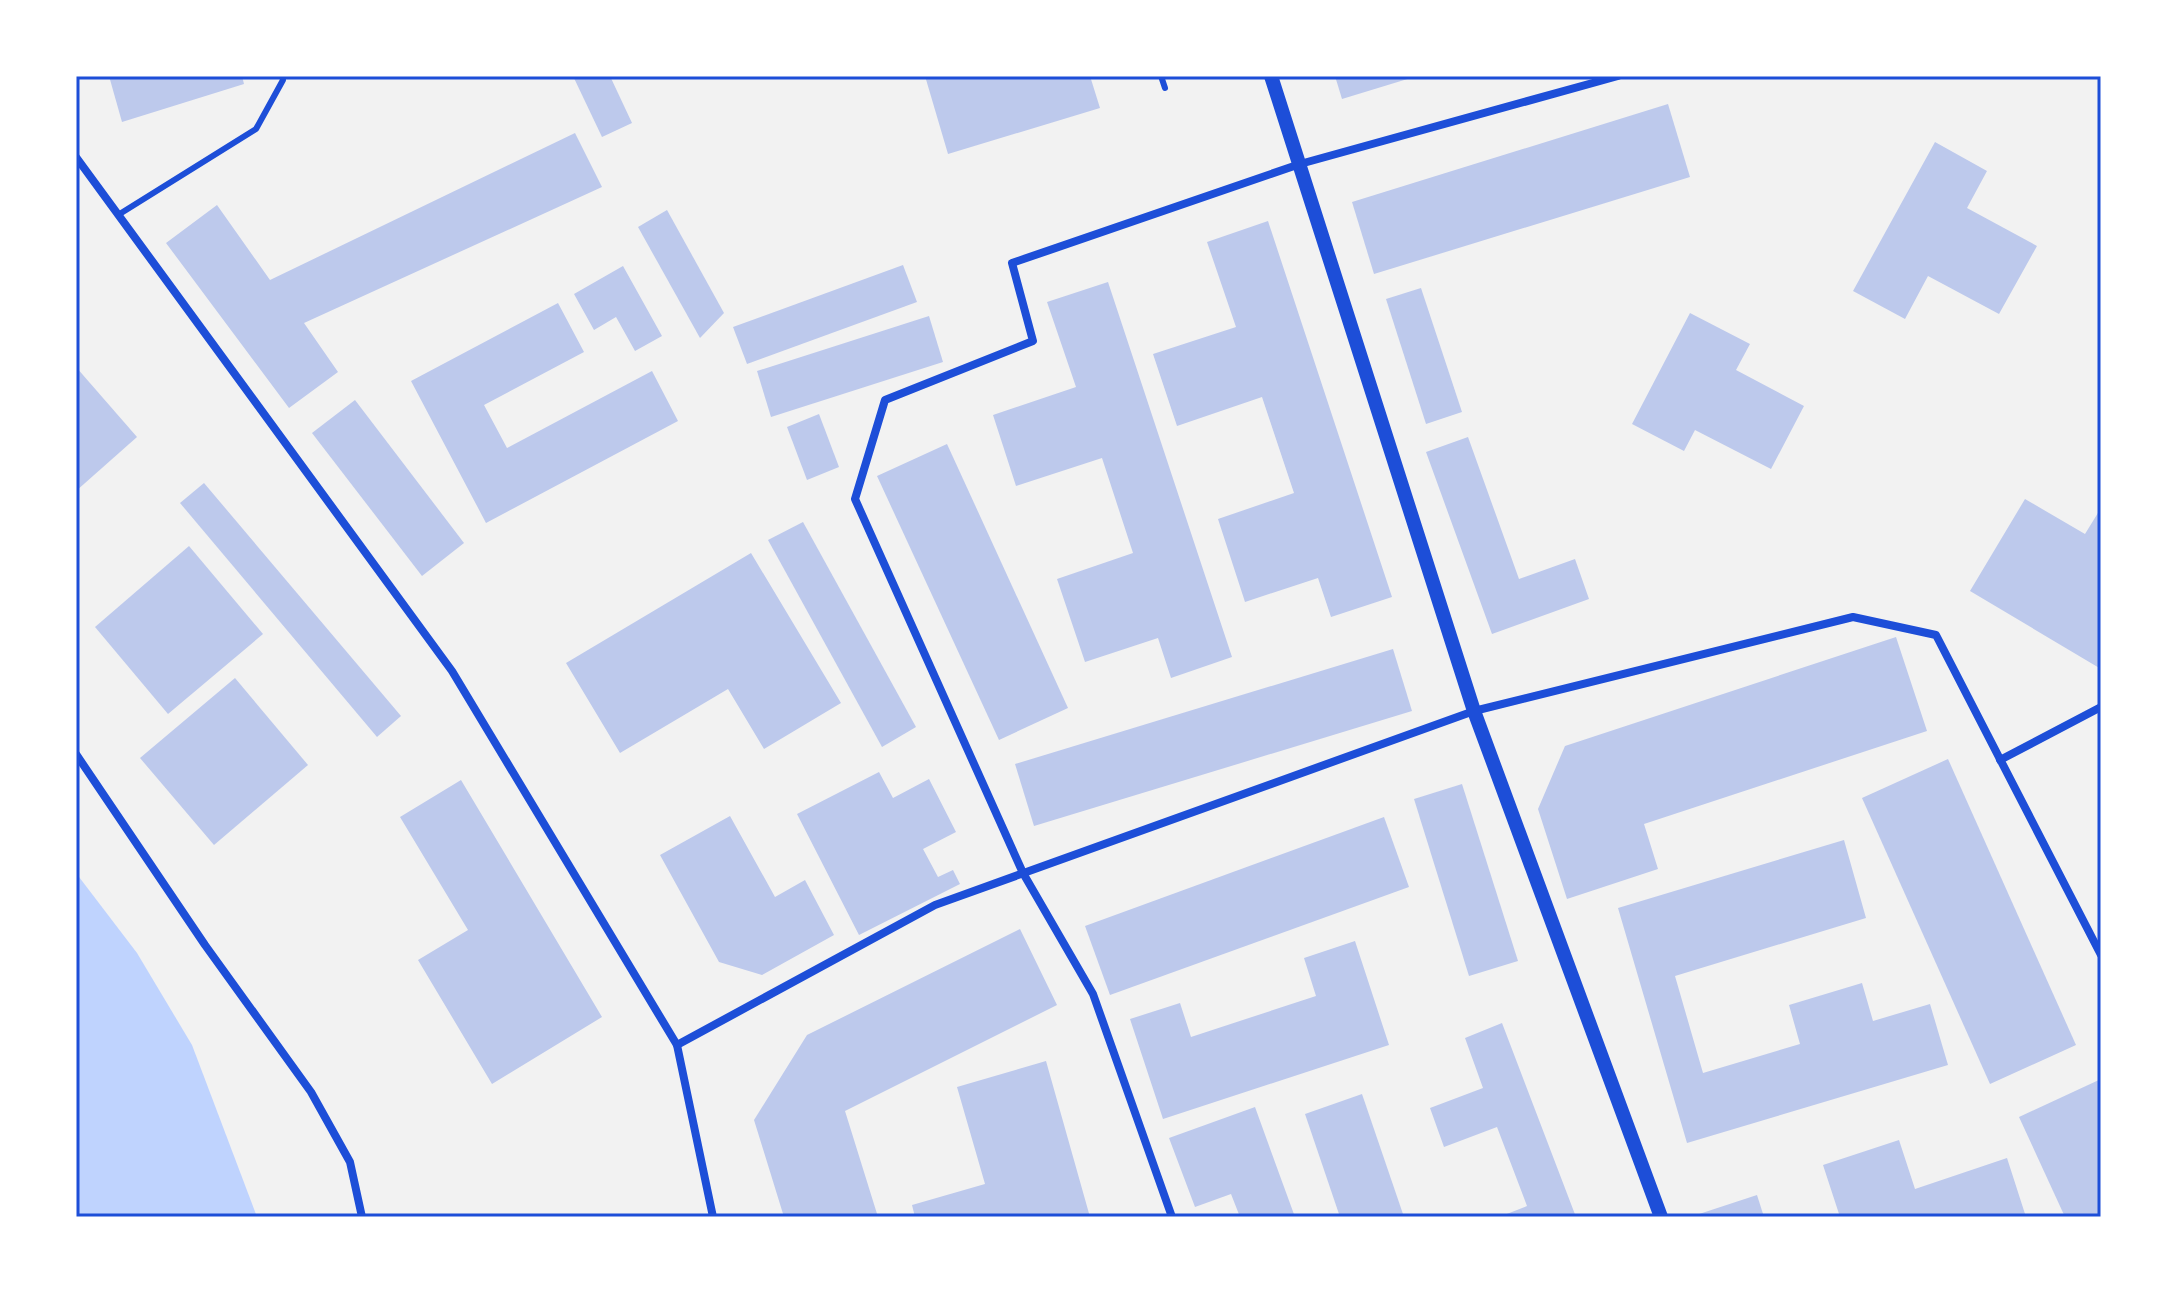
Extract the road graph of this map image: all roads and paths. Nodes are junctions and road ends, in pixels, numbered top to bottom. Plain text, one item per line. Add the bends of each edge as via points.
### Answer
1 (282, 76) edge
2 (1161, 76) edge
3 (1271, 76) edge
4 (1618, 76) edge
5 (1165, 88) dead end
6 (76, 157) edge
7 (1300, 164) junction
8 (118, 215) junction
9 (2101, 707) edge
10 (1474, 711) junction
11 (76, 754) edge
12 (2000, 760) junction
13 (1023, 873) junction
14 (2101, 955) edge
15 (677, 1045) junction
16 (362, 1217) edge
17 (713, 1217) edge
18 (1172, 1217) edge
19 (1661, 1217) edge

1 - 8 lane via 256,129
2 - 5 lane
3 - 7 street
4 - 7 street
6 - 8 street
7 - 10 street
7 - 13 street via 1012,263 1033,341 885,400 855,499
8 - 15 street via 452,671
9 - 12 street
10 - 12 street via 1853,617 1936,635
10 - 13 street
10 - 19 street
11 - 16 street via 311,1092 350,1162
12 - 14 street
13 - 15 street via 935,905
13 - 18 street via 1093,994
15 - 17 street

